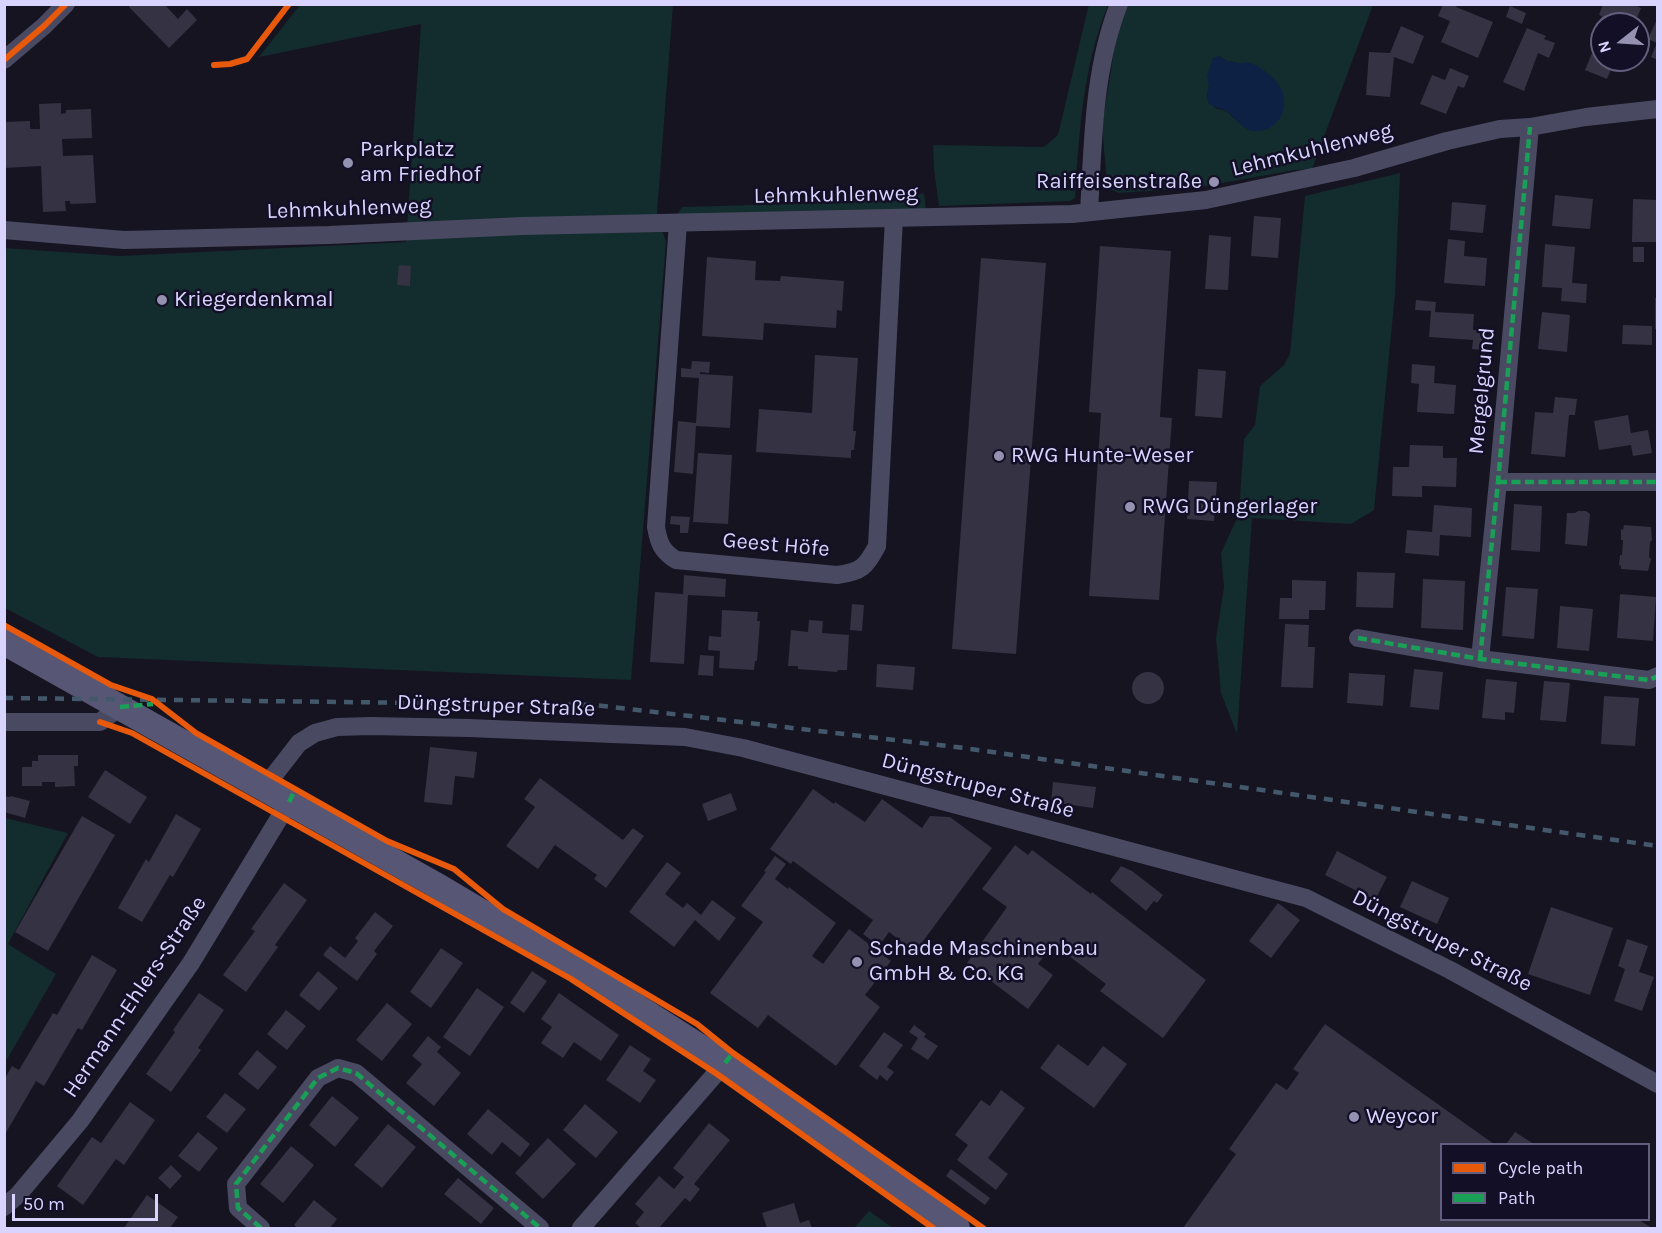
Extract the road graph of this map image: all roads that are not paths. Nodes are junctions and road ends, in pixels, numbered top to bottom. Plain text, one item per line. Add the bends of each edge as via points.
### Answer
1 (66, 4) edge
2 (1119, 4) edge
3 (4, 60) edge
4 (1658, 109) edge
5 (1530, 127) junction
6 (1089, 212) junction
7 (894, 218) junction
8 (678, 223) junction
9 (4, 230) edge
10 (1498, 482) junction
11 (1658, 482) edge
12 (1358, 638) dead end
13 (4, 642) edge
14 (1480, 659) junction
15 (1658, 676) edge
16 (120, 707) junction
17 (4, 722) edge
18 (264, 788) junction
19 (289, 802) junction
20 (725, 1063) junction
21 (1658, 1083) edge
22 (4, 1207) edge
23 (261, 1228) edge
24 (540, 1228) edge
25 (581, 1228) edge
26 (957, 1228) edge

1 - 3 street
2 - 6 street via 1098,88
4 - 5 street, Lehmkuhlenweg
5 - 6 street, Lehmkuhlenweg via 1500,129 1354,168 1206,200
5 - 10 street, Mergelgrund
6 - 7 street, Lehmkuhlenweg
7 - 8 street, Lehmkuhlenweg
7 - 8 street, Geest Höfe via 877,546 868,563 855,572 837,574 676,560 665,554 658,540
8 - 9 street, Lehmkuhlenweg via 124,240
10 - 11 street
10 - 14 street, Mergelgrund
12 - 14 street
13 - 16 street
14 - 15 street via 1649,680
16 - 17 street via 100,722
16 - 18 street
18 - 19 street
18 - 21 street, Düngstruper Straße via 298,743 315,733 337,728 469,728 685,737 743,748 1306,898 1450,970
19 - 20 street via 579,970
19 - 22 street, Hermann-Ehlers-Straße via 191,963 80,1120
20 - 25 street
20 - 26 street
23 - 24 street via 238,1208 236,1184 318,1078 338,1068 356,1073

